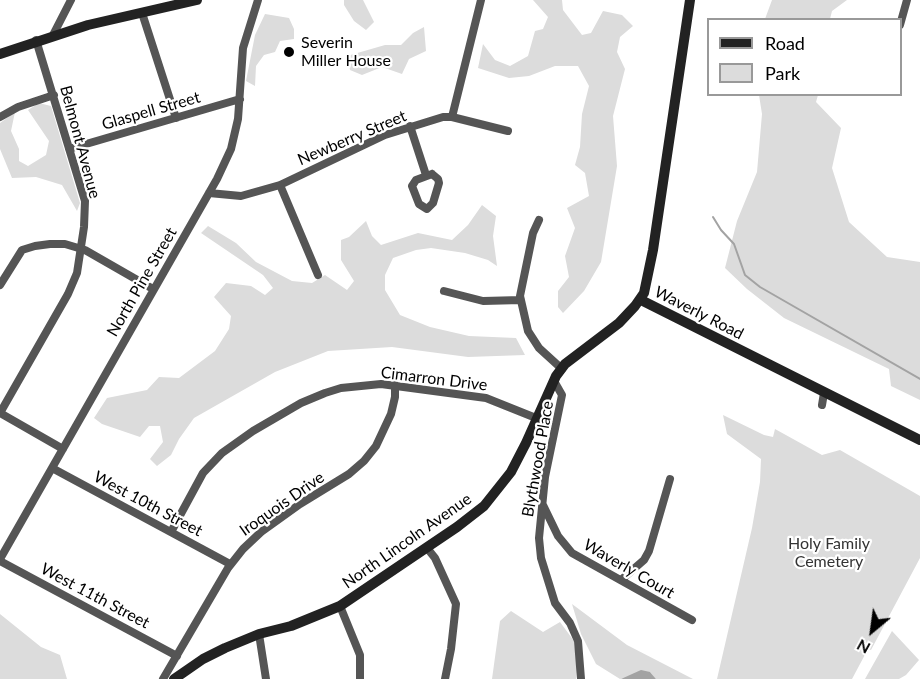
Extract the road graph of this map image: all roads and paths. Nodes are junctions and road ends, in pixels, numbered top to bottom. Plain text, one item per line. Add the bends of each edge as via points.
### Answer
1 (72, 0) edge
2 (197, 0) edge
3 (258, 0) edge
4 (481, 0) edge
5 (690, 0) edge
6 (907, 0) edge
7 (142, 13) junction
8 (902, 18) edge
9 (53, 35) junction
10 (36, 40) junction
11 (0, 54) edge
12 (54, 95) junction
13 (240, 99) junction
14 (0, 117) edge
15 (176, 117) junction
16 (452, 117) junction
17 (410, 126) junction
18 (507, 131) dead end
19 (69, 149) junction
20 (426, 175) junction
21 (280, 185) junction
22 (209, 193) junction
23 (539, 220) dead end
24 (81, 249) junction
25 (318, 275) dead end
26 (0, 285) edge
27 (153, 289) junction
28 (444, 291) dead end
29 (521, 300) junction
30 (641, 300) junction
31 (562, 369) junction
32 (554, 381) junction
33 (394, 386) junction
34 (824, 393) junction
35 (822, 405) dead end
36 (0, 413) edge
37 (536, 418) junction
38 (920, 440) edge
39 (63, 449) junction
40 (52, 468) junction
41 (670, 479) dead end
42 (542, 502) junction
43 (171, 532) junction
44 (427, 548) junction
45 (0, 560) edge
46 (230, 564) junction
47 (621, 580) junction
48 (340, 606) junction
49 (692, 620) dead end
50 (260, 634) junction
51 (177, 656) junction
52 (163, 679) edge
53 (174, 679) edge
54 (266, 679) edge
55 (360, 679) edge
56 (445, 679) edge
57 (581, 679) edge

1 - 9 street
2 - 7 street
3 - 13 street, North Pine Street via 243,48
4 - 16 street
5 - 30 street, Waverly Road via 653,250
6 - 8 street
7 - 9 street
7 - 15 street
9 - 10 street
10 - 11 street
10 - 12 street, Belmont Avenue
12 - 14 street via 18,106
12 - 19 street, Belmont Avenue
13 - 15 street, Glaspell Street
13 - 22 street, North Pine Street via 231,149
15 - 19 street, Glaspell Street
16 - 17 street, Newberry Street
16 - 18 street, Newberry Street
17 - 20 street
17 - 21 street, Newberry Street via 362,144
19 - 24 street, Belmont Avenue via 85,201
20 - 20 street via 413,182 412,190 421,207 428,209 439,183 436,176
21 - 22 street, Newberry Street via 241,196
21 - 25 street
22 - 27 street, North Pine Street
23 - 29 street
24 - 26 street via 50,244 22,250
24 - 27 street
24 - 36 street, Belmont Avenue via 68,294
27 - 39 street, North Pine Street
28 - 29 street via 483,301
29 - 31 street via 528,331 539,348
30 - 31 street, North Lincoln Avenue
30 - 34 street, Waverly Road
31 - 32 street, North Lincoln Avenue
32 - 37 street, North Lincoln Avenue
32 - 42 street, Blythwood Place via 562,395
33 - 37 street, Cimarron Drive via 486,398
33 - 43 street, Cimarron Drive via 362,384 325,393 253,431 202,473
33 - 46 street, Iroquois Drive via 391,414 364,461 261,532
34 - 35 street
34 - 38 street, Waverly Road
36 - 39 street
37 - 44 street, North Lincoln Avenue via 511,472 483,506
39 - 40 street, North Pine Street
40 - 43 street, West 10th Street
40 - 45 street, North Pine Street
41 - 47 street via 650,551
42 - 47 street, Waverly Court via 554,529 572,553
42 - 57 street, Blythwood Place via 541,558 555,603 578,641
43 - 46 street, West 10th Street
44 - 48 street, North Lincoln Avenue
44 - 56 street via 456,604
45 - 51 street, West 11th Street
46 - 51 street, Iroquois Drive
47 - 49 street, Waverly Court
48 - 50 street, North Lincoln Avenue
48 - 55 street via 360,655
50 - 53 street, North Lincoln Avenue via 203,659
50 - 54 street
51 - 52 street, Iroquois Drive

